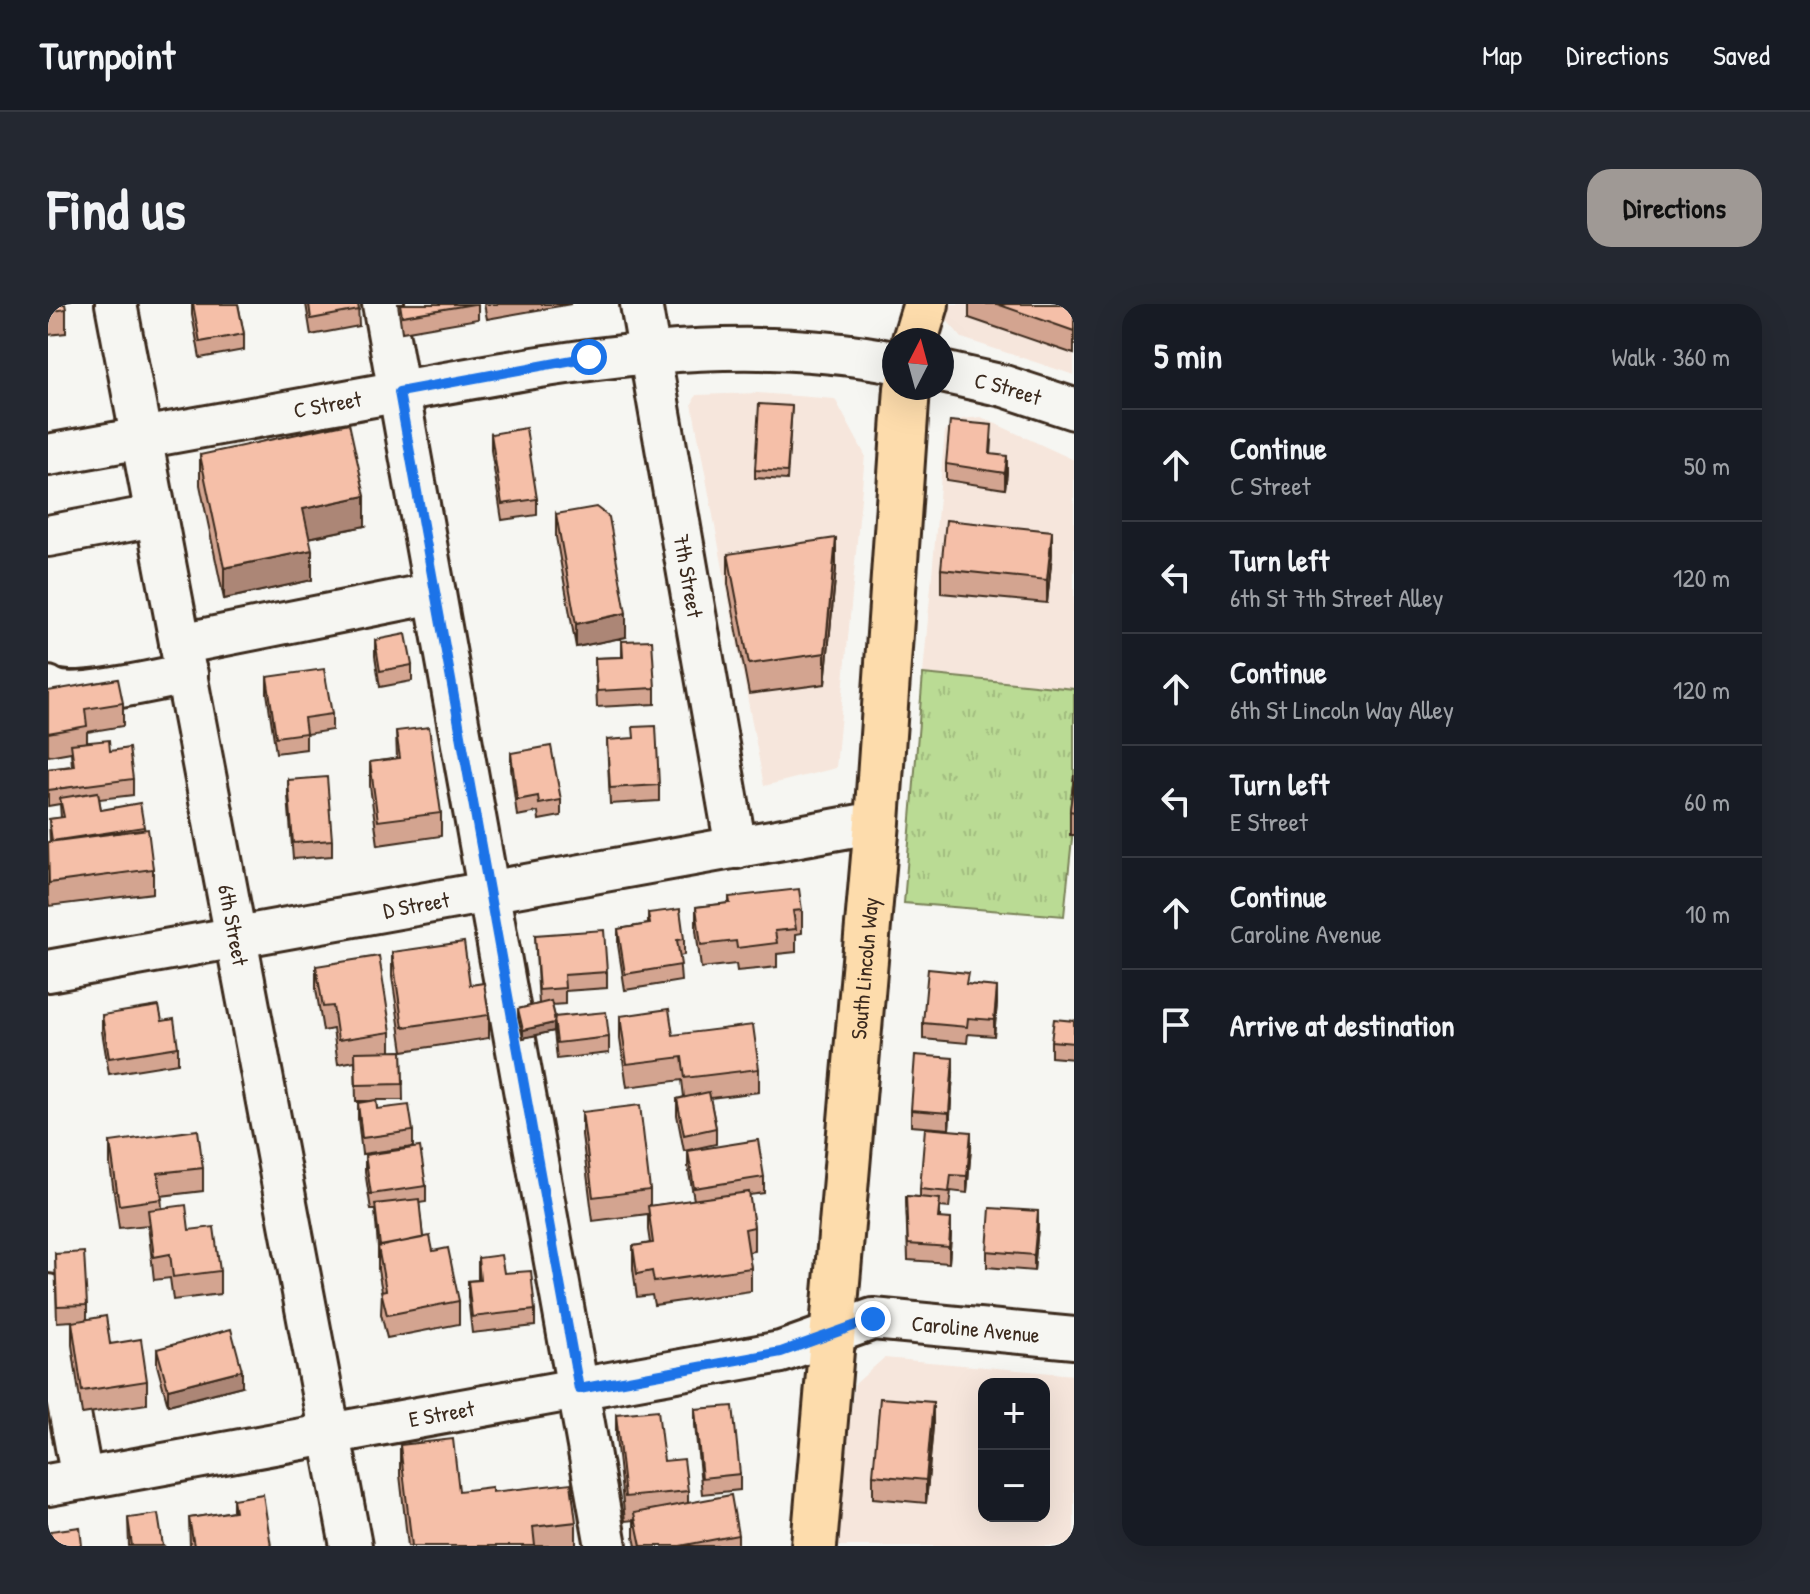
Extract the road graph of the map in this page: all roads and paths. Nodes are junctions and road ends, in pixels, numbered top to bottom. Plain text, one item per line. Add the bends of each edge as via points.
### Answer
1 (116, 304) edge
2 (383, 304) edge
3 (641, 304) edge
4 (902, 304) edge
5 (926, 304) edge
6 (905, 328) edge
7 (919, 328) edge
8 (649, 351) junction
9 (882, 360) edge
10 (954, 375) edge
11 (399, 392) junction
12 (906, 400) edge
13 (1074, 409) edge
14 (140, 439) junction
15 (48, 455) edge
16 (154, 516) junction
17 (48, 536) edge
18 (435, 593) junction
19 (184, 659) junction
20 (48, 687) edge
21 (877, 822) junction
22 (736, 848) junction
23 (489, 892) junction
24 (238, 937) junction
25 (48, 971) edge
26 (48, 1295) edge
27 (832, 1334) junction
28 (1074, 1338) edge
29 (579, 1389) junction
30 (330, 1434) junction
31 (65, 1482) edge
32 (351, 1546) edge
33 (606, 1546) edge
34 (814, 1546) edge

1 - 14 street, 6th Street
2 - 11 street
3 - 8 street, 7th Street
4 - 6 main road
5 - 7 main road
8 - 9 street, C Street via 798,350
8 - 11 street, C Street
8 - 22 street, 7th Street
10 - 13 street, C Street
11 - 14 street, C Street
11 - 18 street
12 - 21 main road, South Lincoln Way
14 - 15 street, C Street
14 - 16 street, 6th Street
16 - 17 street
16 - 19 street, 6th Street
18 - 19 street
18 - 23 street
19 - 20 street via 75,692
19 - 24 street, 6th Street
21 - 22 street, D Street
21 - 27 main road, South Lincoln Way
22 - 23 street, D Street
23 - 24 street, D Street
23 - 29 street
24 - 25 street, D Street
24 - 30 street, 6th Street
26 - 31 street
27 - 28 street, Caroline Avenue via 873,1319
27 - 29 street, E Street via 781,1352
27 - 34 main road, South Lincoln Way
29 - 30 street, E Street
29 - 33 street
30 - 31 street, E Street
30 - 32 street, 6th Street

